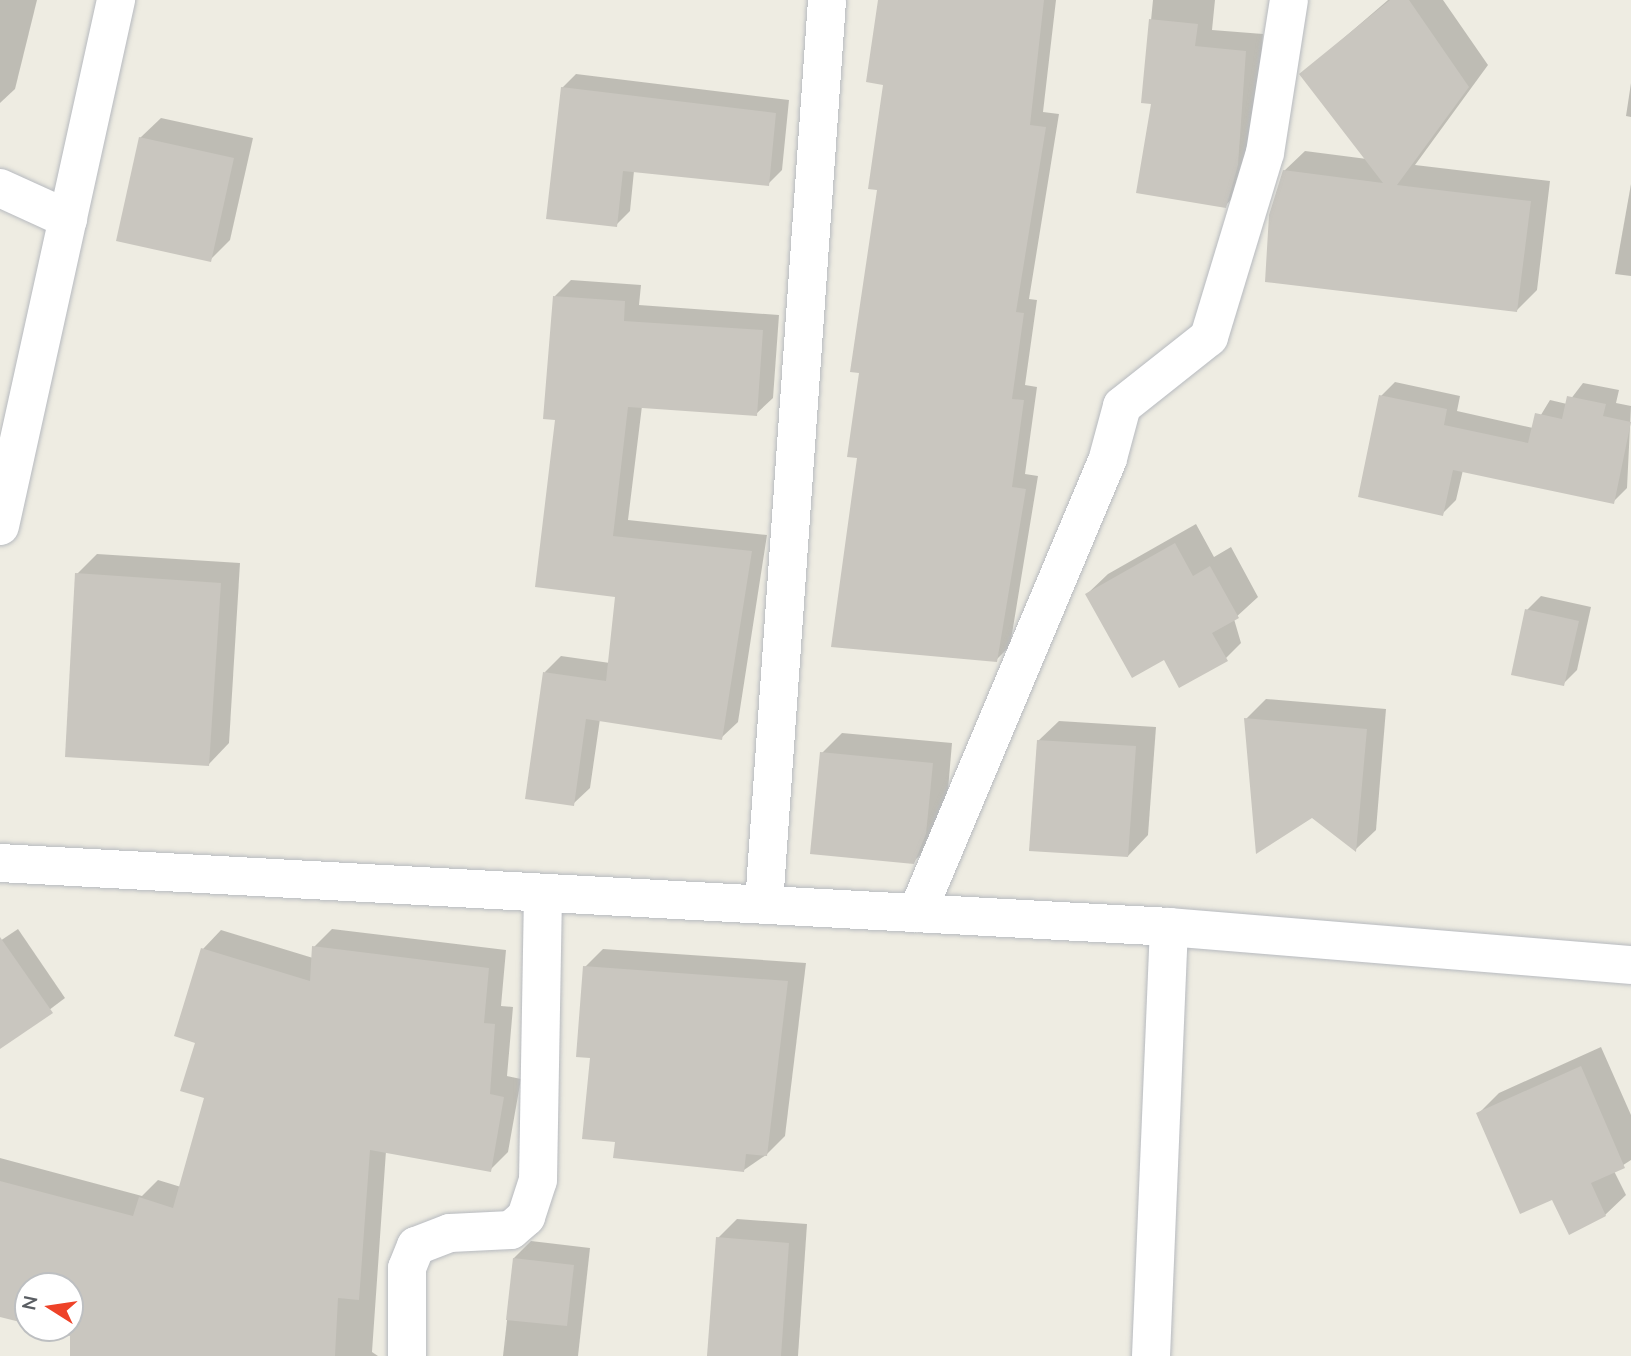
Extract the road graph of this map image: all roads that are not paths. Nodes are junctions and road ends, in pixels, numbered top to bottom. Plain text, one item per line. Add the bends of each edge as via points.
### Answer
1 (116, 0) edge
2 (827, 0) edge
3 (1289, 0) edge
4 (0, 188) edge
5 (68, 219) junction
6 (0, 526) edge
7 (0, 863) edge
8 (543, 893) junction
9 (764, 904) junction
10 (917, 913) junction
11 (1169, 927) junction
12 (1631, 965) edge
13 (407, 1356) edge
14 (1152, 1356) edge

1 - 5 street
2 - 9 street
3 - 10 street via 1265,153 1209,337 1122,406 1108,458
4 - 5 street
5 - 6 street
7 - 8 street
8 - 9 street
8 - 13 street via 538,1180 526,1217 511,1230 450,1233 416,1246 407,1268
9 - 10 street
10 - 11 street
11 - 12 street
11 - 14 street

